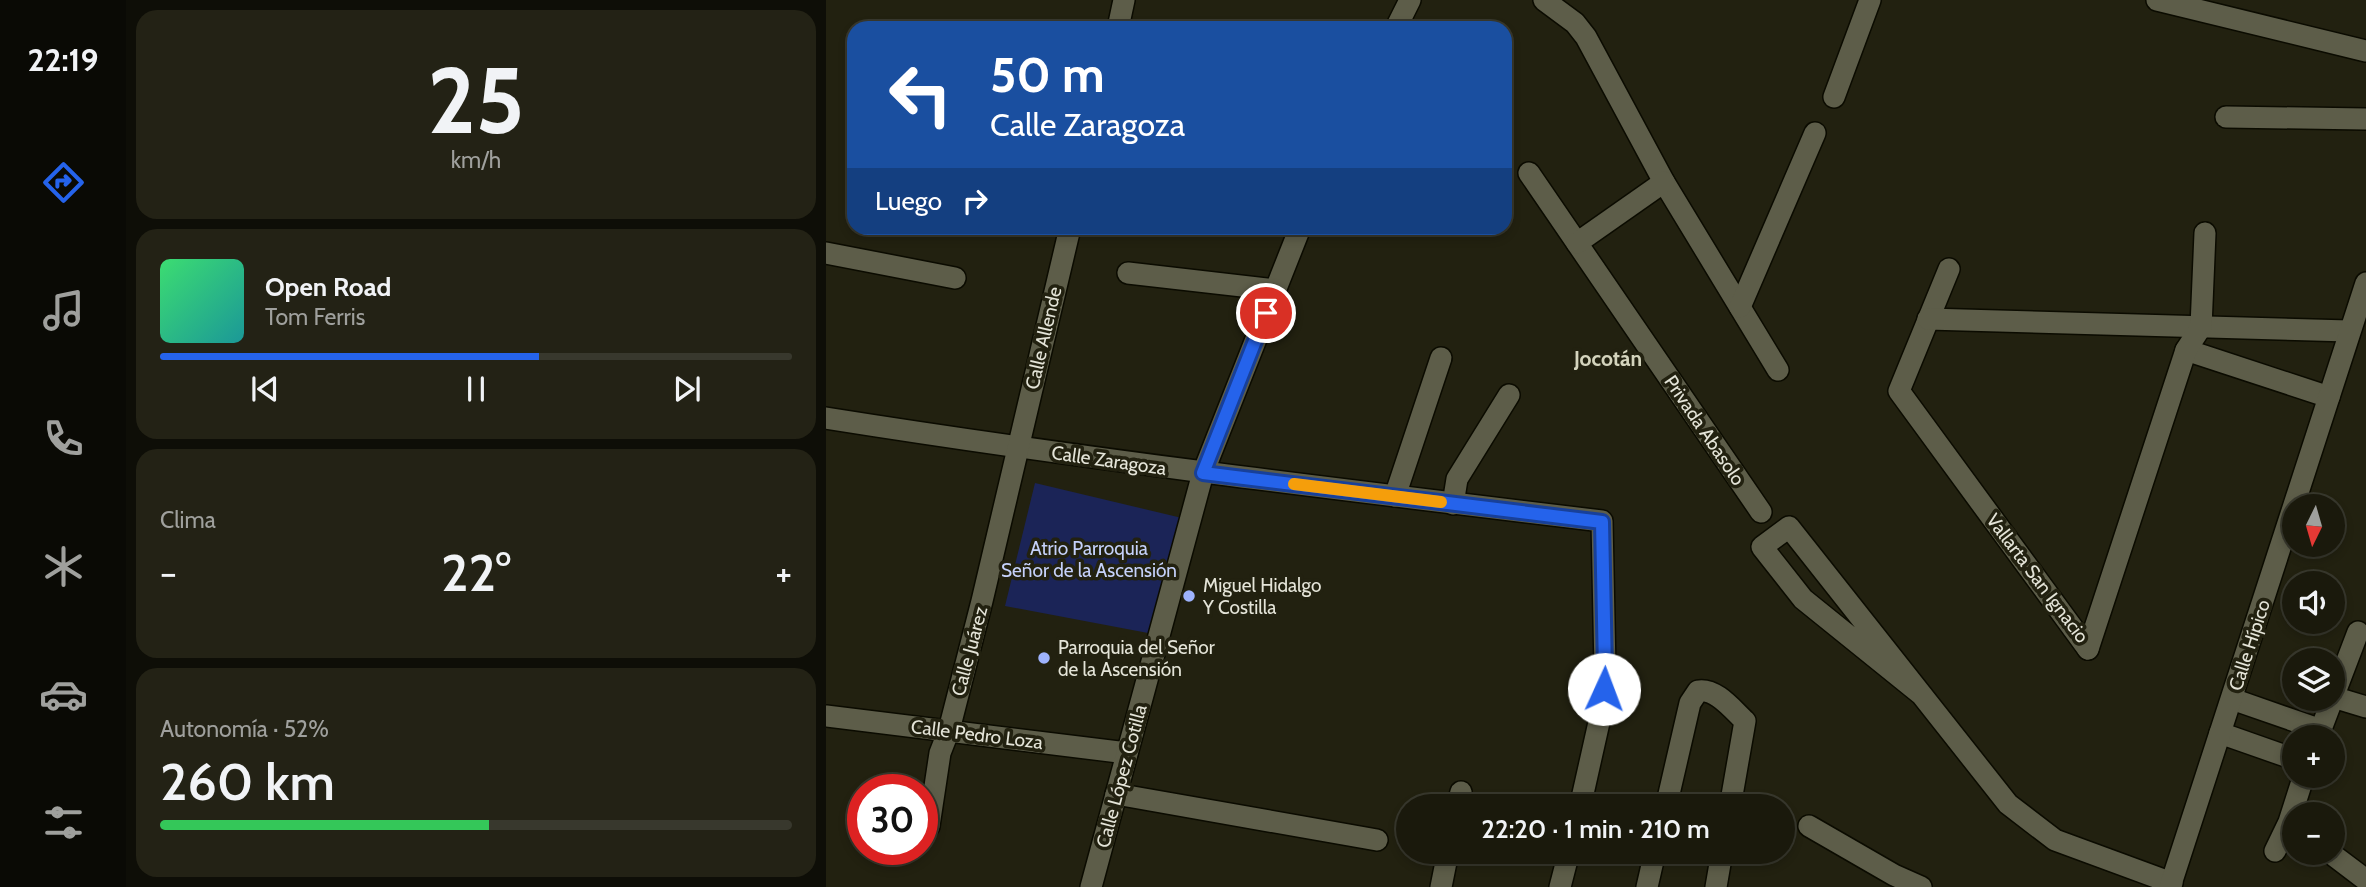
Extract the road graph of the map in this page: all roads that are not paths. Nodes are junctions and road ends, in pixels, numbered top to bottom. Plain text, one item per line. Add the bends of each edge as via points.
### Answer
1 (1124, 0) edge
2 (1410, 0) edge
3 (1545, 0) edge
4 (1870, 0) edge
5 (2157, 0) edge
6 (1120, 21) edge
7 (1400, 21) edge
8 (2366, 51) edge
9 (1834, 97) dead end
10 (2226, 117) dead end
11 (2366, 119) edge
12 (1815, 133) dead end
13 (1529, 173) dead end
14 (1664, 182) junction
15 (2205, 233) dead end
16 (1068, 235) edge
17 (1297, 235) edge
18 (1577, 243) junction
19 (826, 253) edge
20 (1949, 269) dead end
21 (1128, 273) dead end
22 (955, 278) dead end
23 (2366, 283) edge
24 (1276, 290) junction
25 (1740, 307) junction
26 (1928, 319) junction
27 (2201, 327) junction
28 (2349, 331) junction
29 (2186, 350) junction
30 (1441, 358) dead end
31 (1778, 370) dead end
32 (1509, 395) dead end
33 (2329, 397) junction
34 (826, 418) edge
35 (1017, 448) junction
36 (1203, 473) junction
37 (1395, 496) junction
38 (1454, 499) junction
39 (1761, 512) dead end
40 (2358, 632) dead end
41 (2345, 666) edge
42 (1922, 695) junction
43 (2232, 699) junction
44 (2345, 701) edge
45 (2366, 707) edge
46 (826, 716) edge
47 (2299, 725) edge
48 (948, 730) junction
49 (2220, 733) junction
50 (1127, 753) junction
51 (2282, 755) edge
52 (937, 774) edge
53 (1116, 794) junction
54 (1583, 794) edge
55 (1669, 794) edge
56 (1732, 794) edge
57 (1809, 826) dead end
58 (1377, 840) dead end
59 (2282, 840) edge
60 (2275, 851) dead end
61 (1446, 864) edge
62 (1566, 864) edge
63 (1652, 864) edge
64 (1720, 864) edge
65 (2345, 864) edge
66 (2366, 880) edge
67 (2171, 885) edge
68 (1091, 887) edge
69 (1441, 887) edge
70 (1560, 887) edge
71 (1647, 887) edge
72 (1716, 887) edge
73 (1922, 887) edge

1 - 6 street
2 - 7 street
3 - 14 street via 1586,37
4 - 9 street
5 - 8 street
10 - 11 street
12 - 25 street
13 - 18 street, Privada Abasolo
14 - 18 street
14 - 25 street
15 - 27 street
16 - 35 street, Calle Allende
17 - 24 street, Calle López Cotilla
18 - 39 street, Privada Abasolo
19 - 22 street
20 - 26 street, Vallarta San Ignacio
21 - 24 street
23 - 28 street, Calle Hípico
24 - 36 street, Calle López Cotilla
25 - 31 street
26 - 27 street
26 - 29 street, Vallarta San Ignacio via 1899,391 2088,649
27 - 28 street
27 - 29 street, Vallarta San Ignacio
28 - 33 street, Calle Hípico
29 - 33 street
30 - 37 street
32 - 38 street via 1457,479
33 - 43 street, Calle Hípico
34 - 35 street, Calle Zaragoza
35 - 36 street, Calle Zaragoza
35 - 48 street, Calle Juárez
36 - 37 street, Calle Zaragoza
36 - 50 street, Calle López Cotilla
37 - 38 street, Calle Zaragoza
38 - 54 street, Calle Zaragoza via 1602,522 1605,670 1602,709
40 - 41 street
42 - 42 street via 1789,527 1762,547 1803,599
42 - 67 street via 2008,804 2055,840
43 - 47 street
43 - 49 street, Calle Hípico
44 - 45 street
46 - 48 street, Calle Pedro Loza
48 - 50 street, Calle Pedro Loza
48 - 52 street, Calle Juárez
49 - 51 street
49 - 67 street, Calle Hípico
50 - 53 street, Calle López Cotilla
53 - 58 street
53 - 68 street, Calle López Cotilla
55 - 56 street via 1690,703 1698,691 1706,690 1745,720
57 - 73 street via 1894,876
59 - 60 street
61 - 69 street
62 - 70 street
63 - 71 street
64 - 72 street
65 - 66 street

